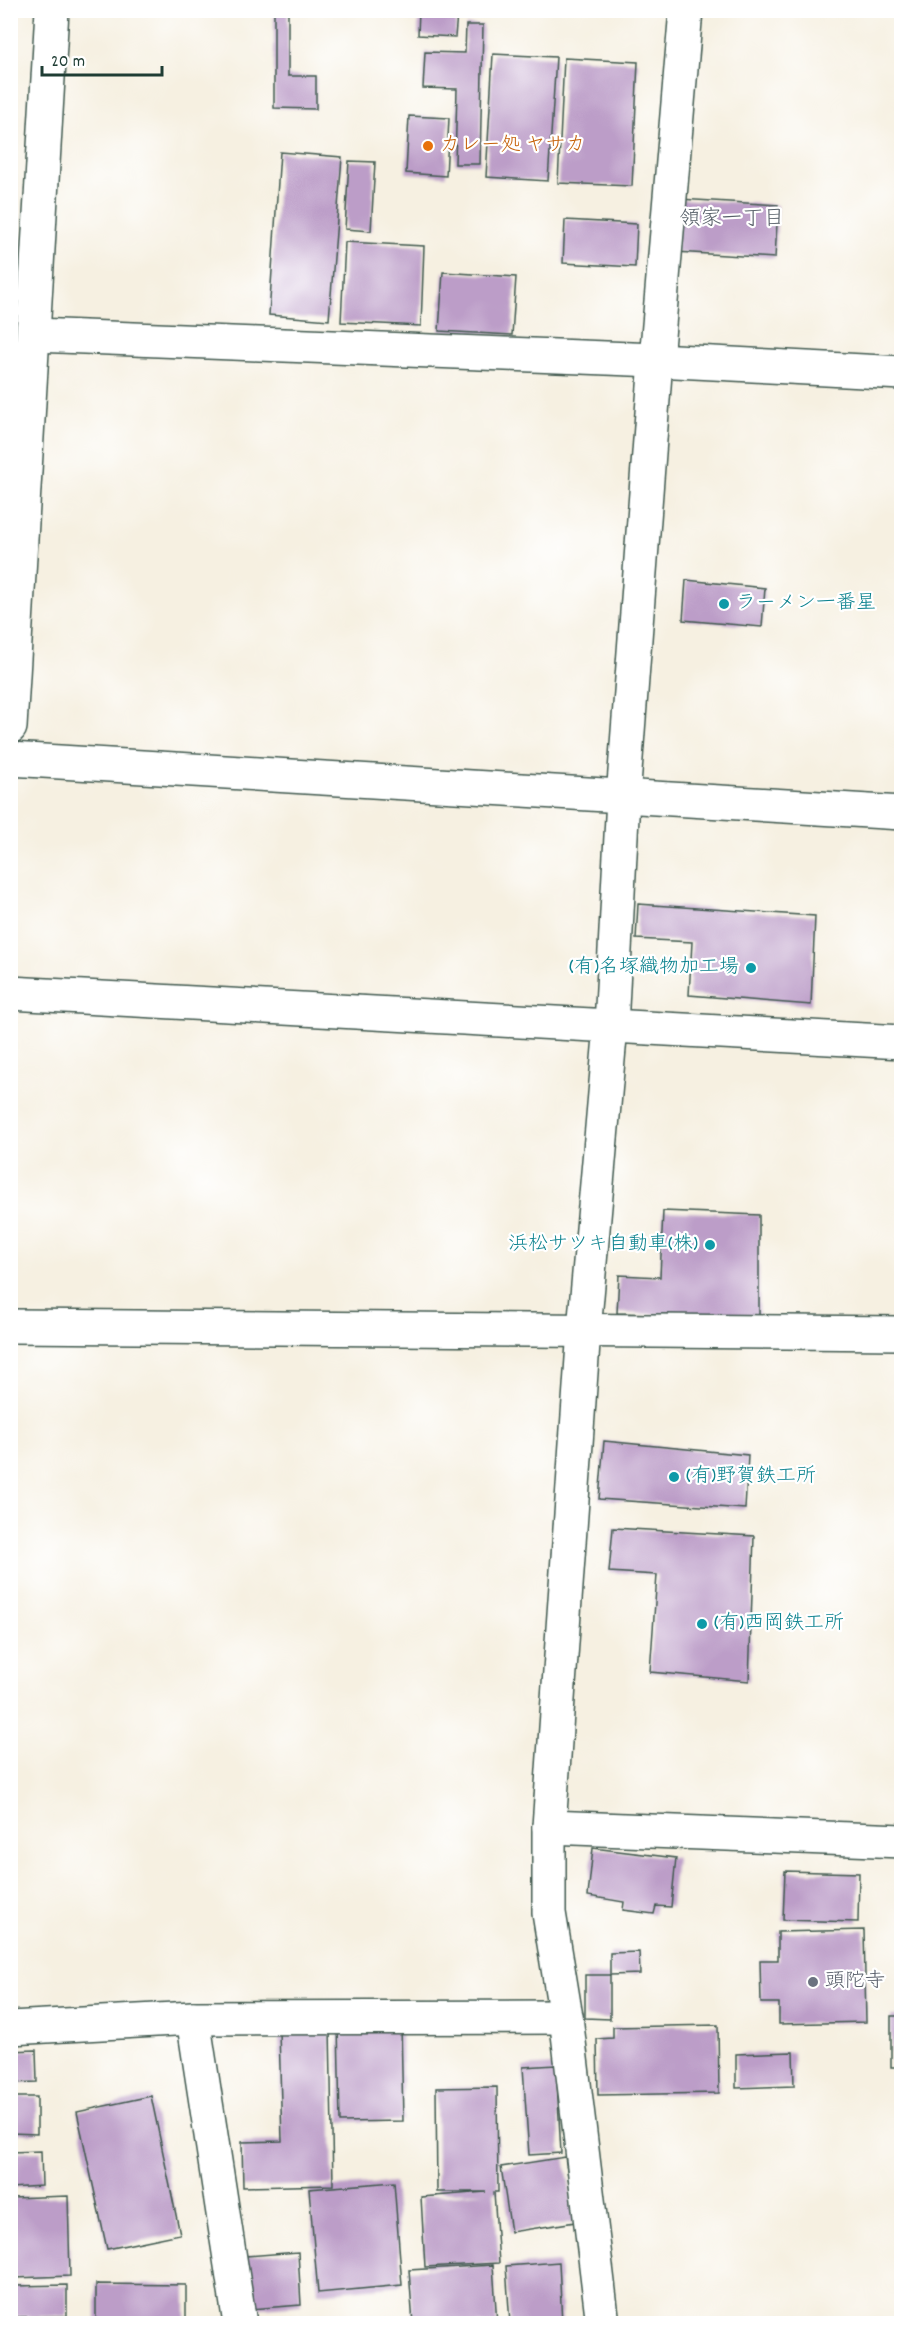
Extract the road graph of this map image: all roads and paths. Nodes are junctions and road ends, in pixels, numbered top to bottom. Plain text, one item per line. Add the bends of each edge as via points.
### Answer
1 (52, 10) edge
2 (686, 10) edge
3 (24, 286) edge
4 (35, 334) junction
5 (656, 360) junction
6 (902, 373) edge
7 (12, 674) edge
8 (10, 727) edge
9 (10, 759) edge
10 (623, 798) junction
11 (902, 813) edge
12 (10, 993) edge
13 (611, 1026) junction
14 (902, 1042) edge
15 (10, 1326) edge
16 (584, 1330) junction
17 (902, 1333) edge
18 (549, 1827) junction
19 (902, 1841) edge
20 (566, 2017) junction
21 (193, 2018) junction
22 (10, 2028) edge
23 (240, 2324) edge
24 (603, 2324) edge

1 - 3 street
2 - 5 street
3 - 4 street
4 - 5 street
4 - 7 street
5 - 6 street
5 - 10 street
7 - 8 street
9 - 10 street
10 - 11 street
10 - 13 street
12 - 13 street
13 - 14 street
13 - 16 street
15 - 16 street
16 - 17 street
16 - 18 street
18 - 19 street
18 - 20 street via 549,1913
20 - 21 street
20 - 24 street
21 - 22 street
21 - 23 street

